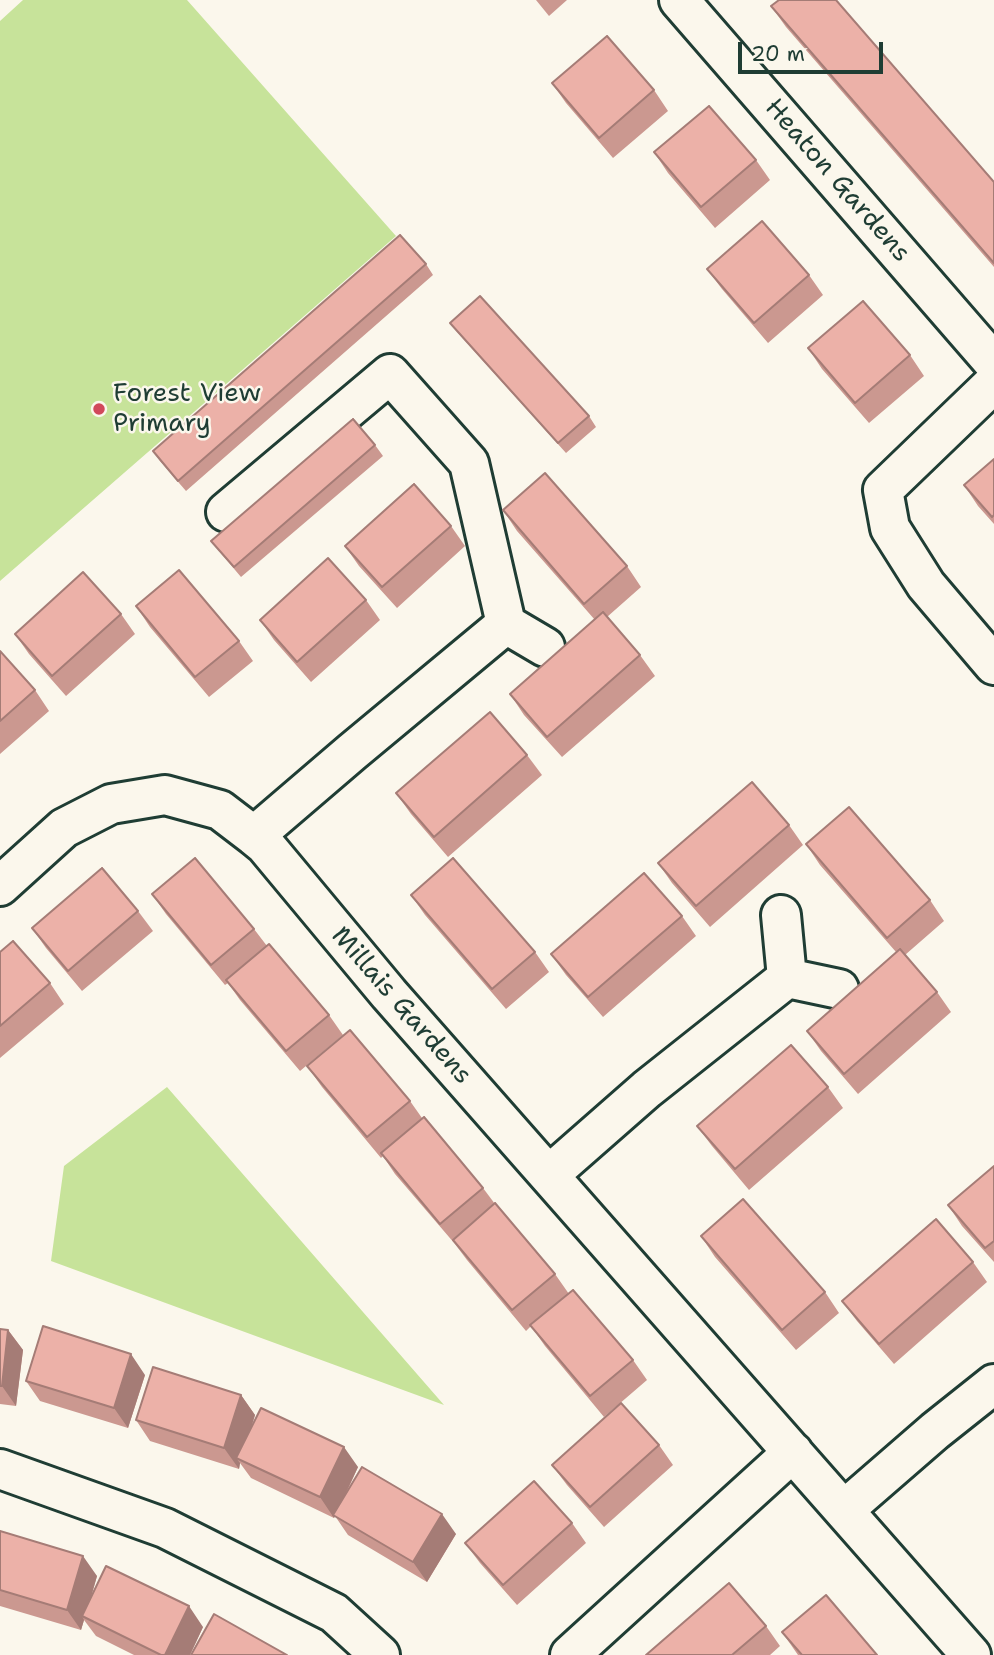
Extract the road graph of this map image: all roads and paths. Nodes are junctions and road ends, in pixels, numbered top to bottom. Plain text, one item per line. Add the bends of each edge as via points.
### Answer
1 (679, 0) edge
2 (994, 363) edge
3 (994, 383) edge
4 (226, 512) dead end
5 (506, 624) junction
6 (545, 647) dead end
7 (994, 665) edge
8 (254, 836) junction
9 (0, 886) edge
10 (781, 915) dead end
11 (787, 978) junction
12 (839, 989) dead end
13 (548, 1175) junction
14 (994, 1384) edge
15 (793, 1452) junction
16 (0, 1469) edge
17 (844, 1510) junction
18 (380, 1655) edge
19 (570, 1655) edge
20 (971, 1655) edge

1 - 2 street, Heaton Gardens
3 - 7 street via 883,490 890,528 926,585
4 - 5 street via 390,374 469,463
5 - 6 street
5 - 8 street
8 - 9 street, Millais Gardens via 220,810 165,795 111,804 64,828
8 - 13 street, Millais Gardens
10 - 11 street
11 - 12 street
11 - 13 street
13 - 15 street, Millais Gardens
14 - 17 street
15 - 17 street, Millais Gardens
15 - 19 street
16 - 18 street via 165,1528 334,1613
17 - 20 street, Millais Gardens

